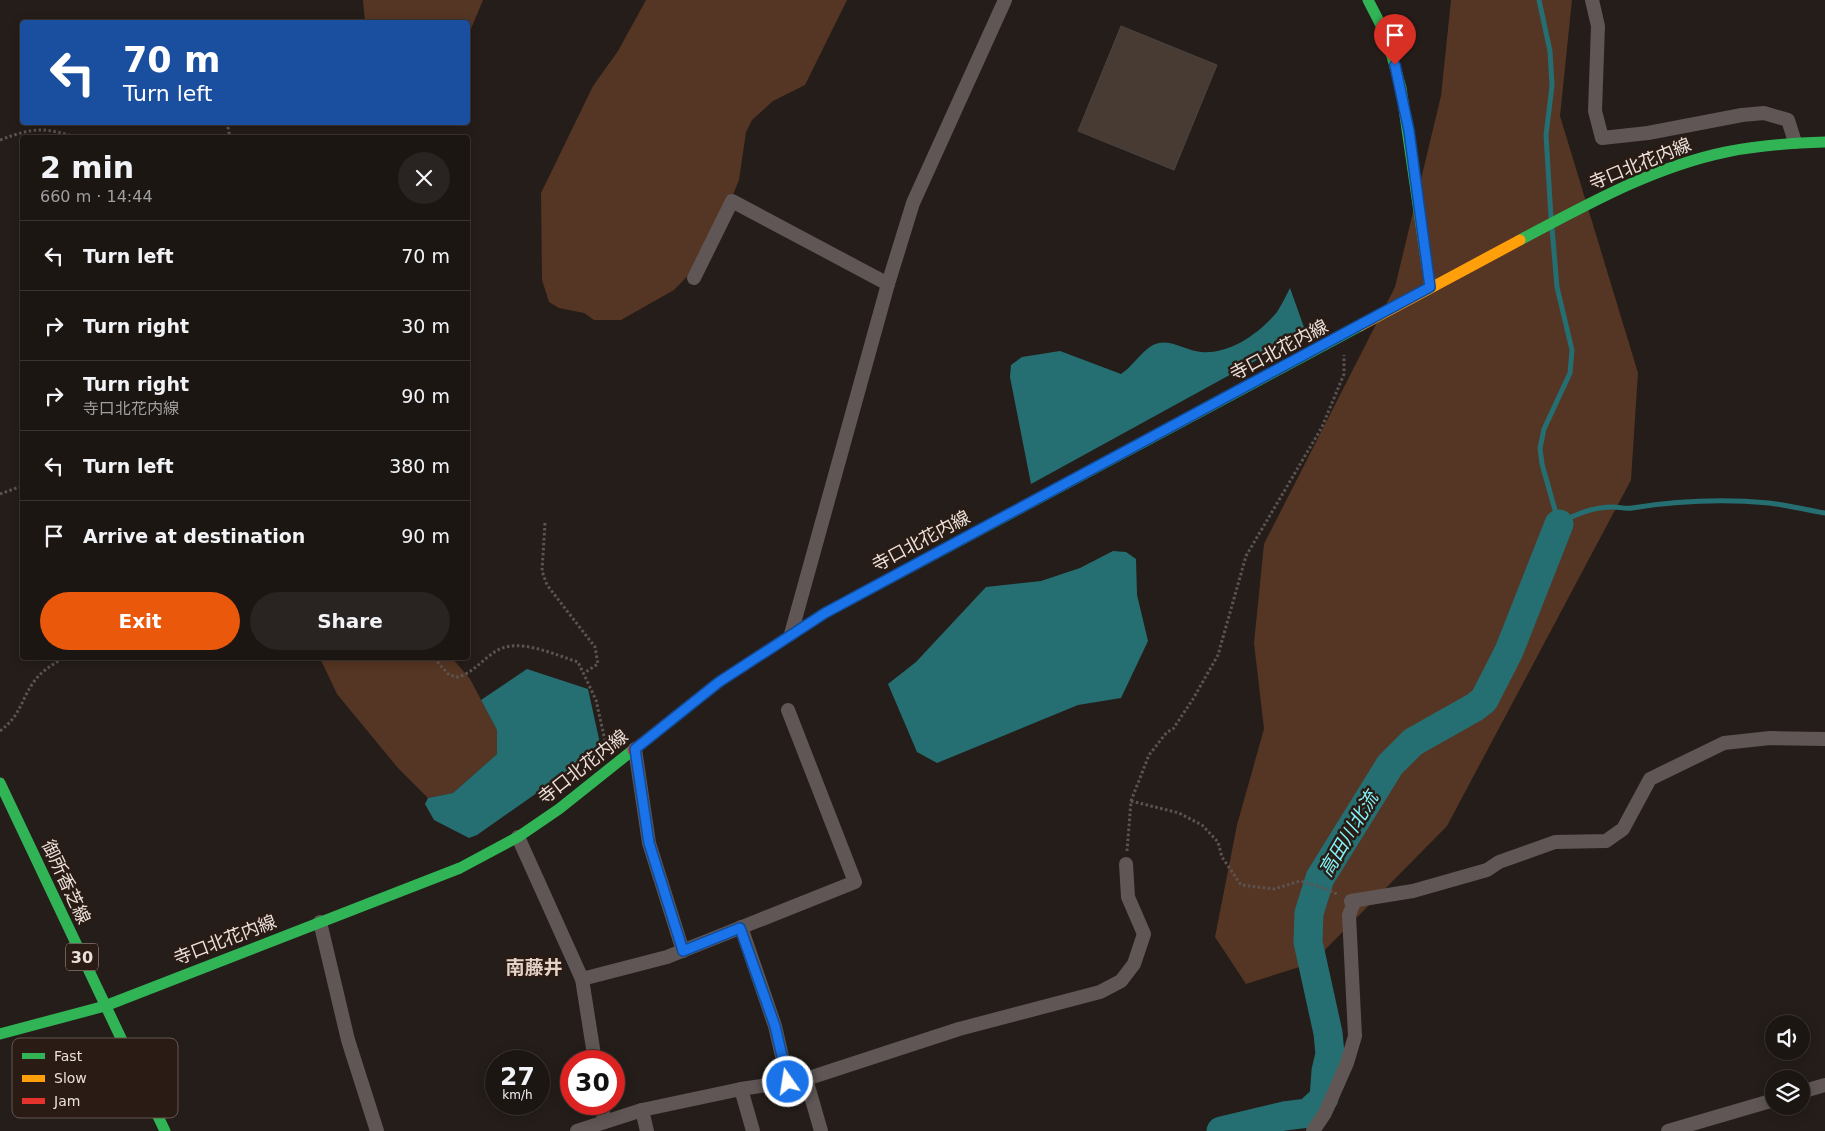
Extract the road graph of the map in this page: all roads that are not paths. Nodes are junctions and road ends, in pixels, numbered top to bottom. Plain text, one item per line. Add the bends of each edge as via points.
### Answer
1 (1005, 0) edge
2 (1368, 0) edge
3 (1592, 0) edge
4 (1795, 142) junction
5 (1825, 142) edge
6 (694, 278) dead end
7 (888, 284) junction
8 (1430, 287) junction
9 (791, 634) junction
10 (788, 710) dead end
11 (1825, 739) edge
12 (635, 749) junction
13 (0, 783) edge
14 (518, 837) junction
15 (1126, 864) road end
16 (320, 922) junction
17 (740, 928) junction
18 (683, 951) junction
19 (582, 979) junction
20 (106, 1006) junction
21 (0, 1034) edge
22 (121, 1038) edge
23 (593, 1050) edge
24 (806, 1079) junction
25 (788, 1082) junction
26 (1825, 1085) edge
27 (740, 1089) junction
28 (1810, 1089) edge
29 (1765, 1103) edge
30 (642, 1110) junction
31 (603, 1115) edge
32 (159, 1118) edge
33 (604, 1121) junction
34 (165, 1131) edge
35 (377, 1131) edge
36 (577, 1131) edge
37 (647, 1131) edge
38 (753, 1131) edge
39 (821, 1131) edge
40 (1313, 1131) edge
41 (1668, 1131) edge

1 - 7 street via 913,203
2 - 8 main road via 1386,35 1401,88
3 - 4 street via 1598,26 1595,111 1602,138 1764,113 1788,120
4 - 5 main road, 寺口北花内線
4 - 8 main road, 寺口北花内線 via 1715,153 1668,167 1625,185
6 - 7 street via 732,201
7 - 9 street
8 - 9 main road, 寺口北花内線 via 866,590
9 - 12 main road, 寺口北花内線 via 719,682
10 - 17 street via 855,882
11 - 40 street via 1770,738 1724,743 1650,779 1624,829 1606,841 1555,842 1499,862 1488,870 1413,892 1351,901 1355,1036 1348,1064
12 - 14 main road, 寺口北花内線
12 - 18 street via 649,843
13 - 20 main road, 御所香芝線 / 30
14 - 16 main road, 寺口北花内線 via 460,868
14 - 19 street
15 - 24 street via 1128,898 1144,934 1134,964 1121,981 1100,992 959,1029
16 - 20 main road, 寺口北花内線
16 - 35 street via 348,1040
17 - 18 street
17 - 25 street via 775,1026
18 - 19 street
19 - 23 street
20 - 21 main road, 寺口北花内線
20 - 22 main road, 御所香芝線 / 30
24 - 25 street
24 - 39 street
25 - 27 street
26 - 28 street
27 - 30 street
27 - 38 street
29 - 41 street
30 - 33 street
30 - 37 street
31 - 33 street
32 - 34 main road, 御所香芝線 / 30
33 - 36 street

